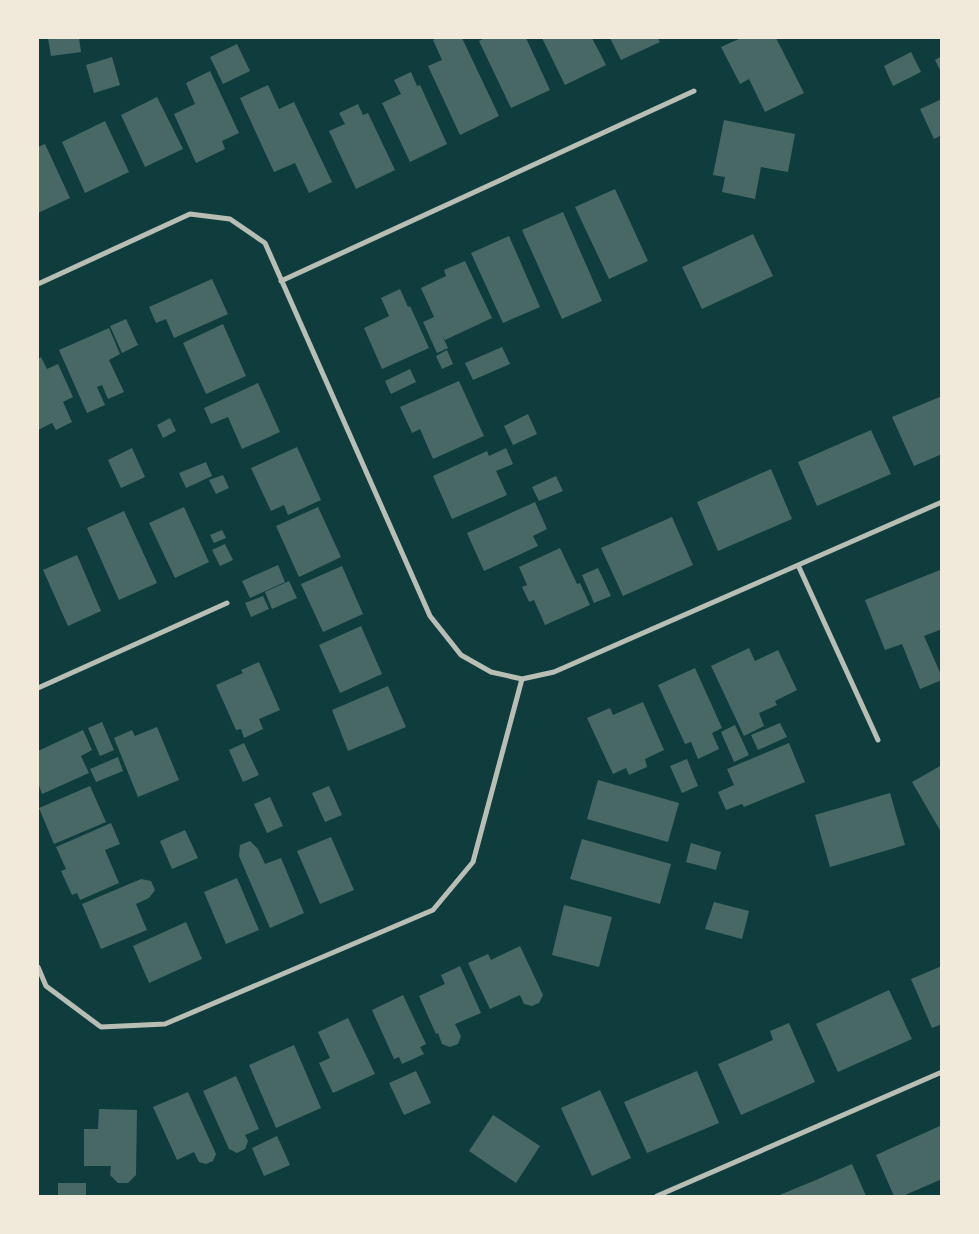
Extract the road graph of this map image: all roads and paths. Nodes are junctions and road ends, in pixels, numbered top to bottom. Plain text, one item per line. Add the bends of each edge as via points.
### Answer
1 (694, 90) dead end
2 (281, 281) junction
3 (38, 284) edge
4 (942, 502) edge
5 (798, 565) junction
6 (227, 603) dead end
7 (522, 679) junction
8 (38, 688) edge
9 (878, 740) dead end
10 (38, 967) edge
11 (942, 1072) edge
12 (657, 1196) edge

1 - 2 street
2 - 3 street via 265,243 230,219 190,214
2 - 7 street via 430,616 461,655 491,672
4 - 5 street
5 - 7 street via 554,672
5 - 9 street
6 - 8 street
7 - 10 street via 472,862 433,910 165,1024 101,1027 46,986
11 - 12 street

